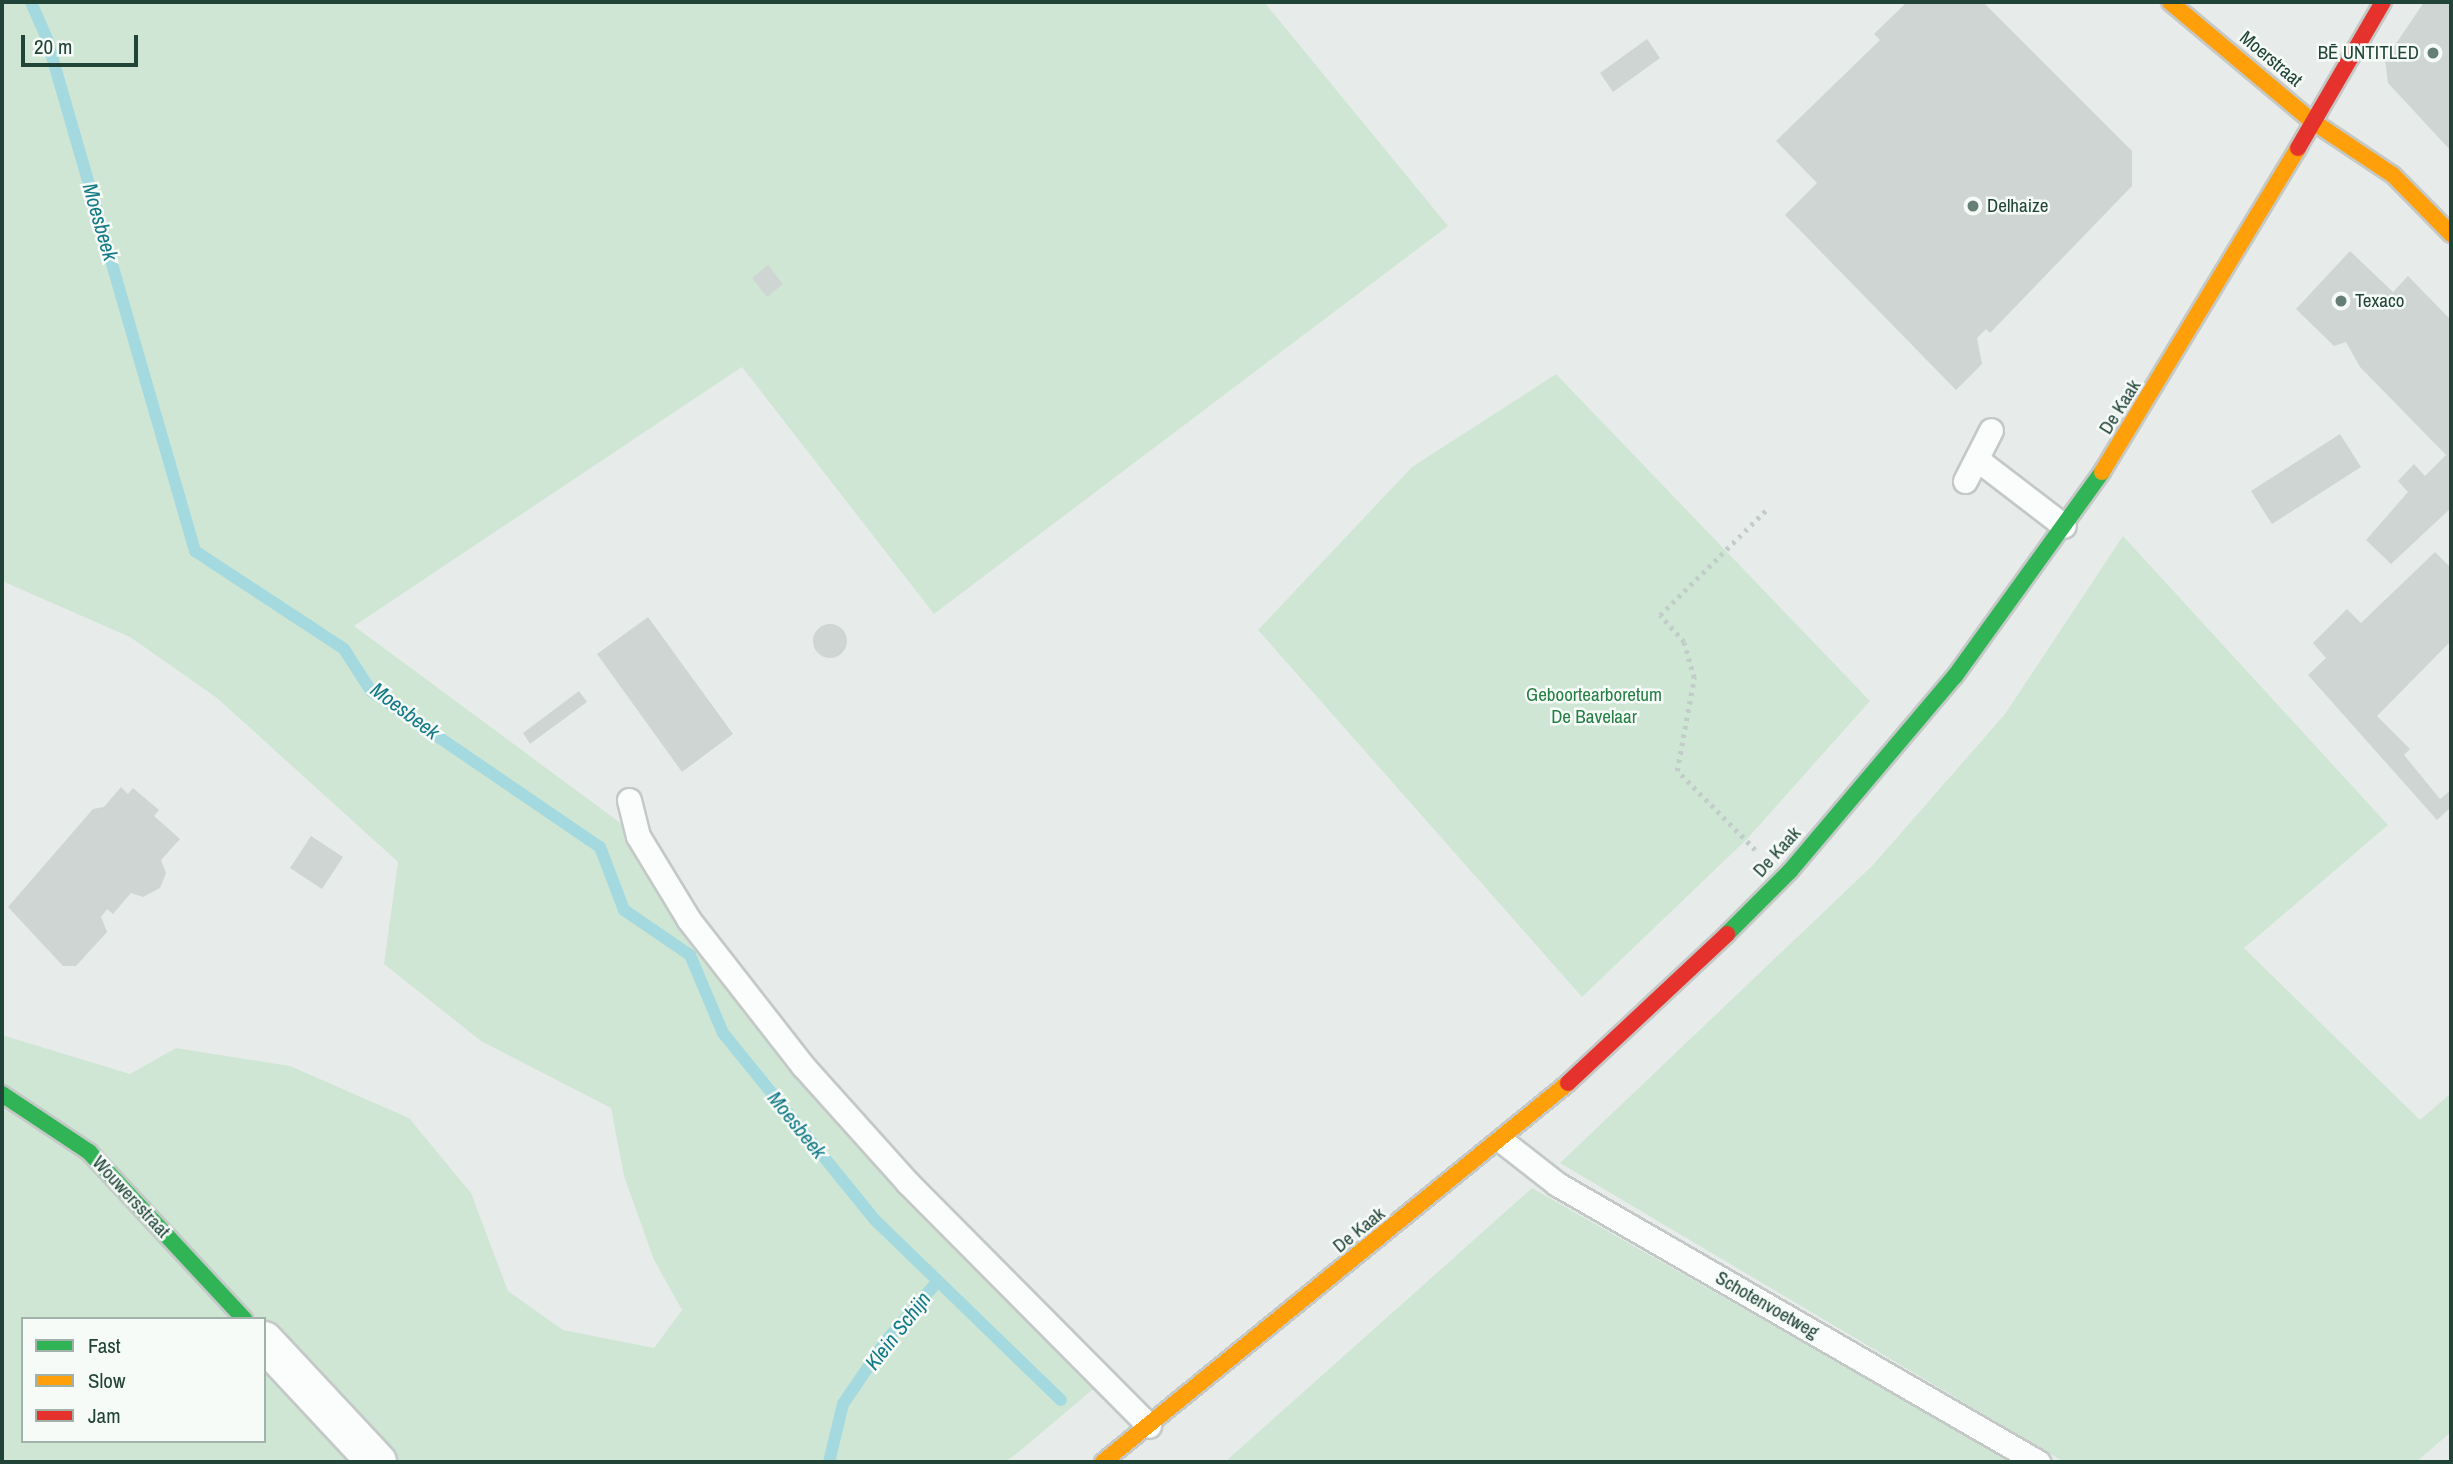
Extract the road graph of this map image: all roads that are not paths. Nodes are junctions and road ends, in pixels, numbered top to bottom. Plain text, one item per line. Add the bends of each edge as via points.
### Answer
1 (2170, 2) edge
2 (2383, 2) edge
3 (2312, 121) junction
4 (2451, 234) edge
5 (1991, 430) dead end
6 (1978, 460) junction
7 (1965, 481) dead end
8 (2064, 526) junction
9 (629, 800) dead end
10 (2, 1094) edge
11 (1502, 1142) junction
12 (242, 1317) edge
13 (266, 1342) edge
14 (1149, 1426) junction
15 (377, 1462) edge
16 (1103, 1462) edge
17 (2038, 1462) edge

1 - 3 main road, Moerstraat
2 - 3 main road, De Kaak
3 - 4 main road, Moerstraat via 2393,175
3 - 8 main road, De Kaak via 2130,433
5 - 6 lane
6 - 7 lane
6 - 8 lane
8 - 11 main road, De Kaak via 1955,676 1782,879 1646,1014
9 - 14 lane via 638,836 689,920 803,1066 908,1183
10 - 12 main road, Wouwersstraat via 89,1152
11 - 14 main road, De Kaak
11 - 17 lane, Schotenvoetweg via 1557,1184
13 - 15 street
14 - 16 main road, De Kaak

